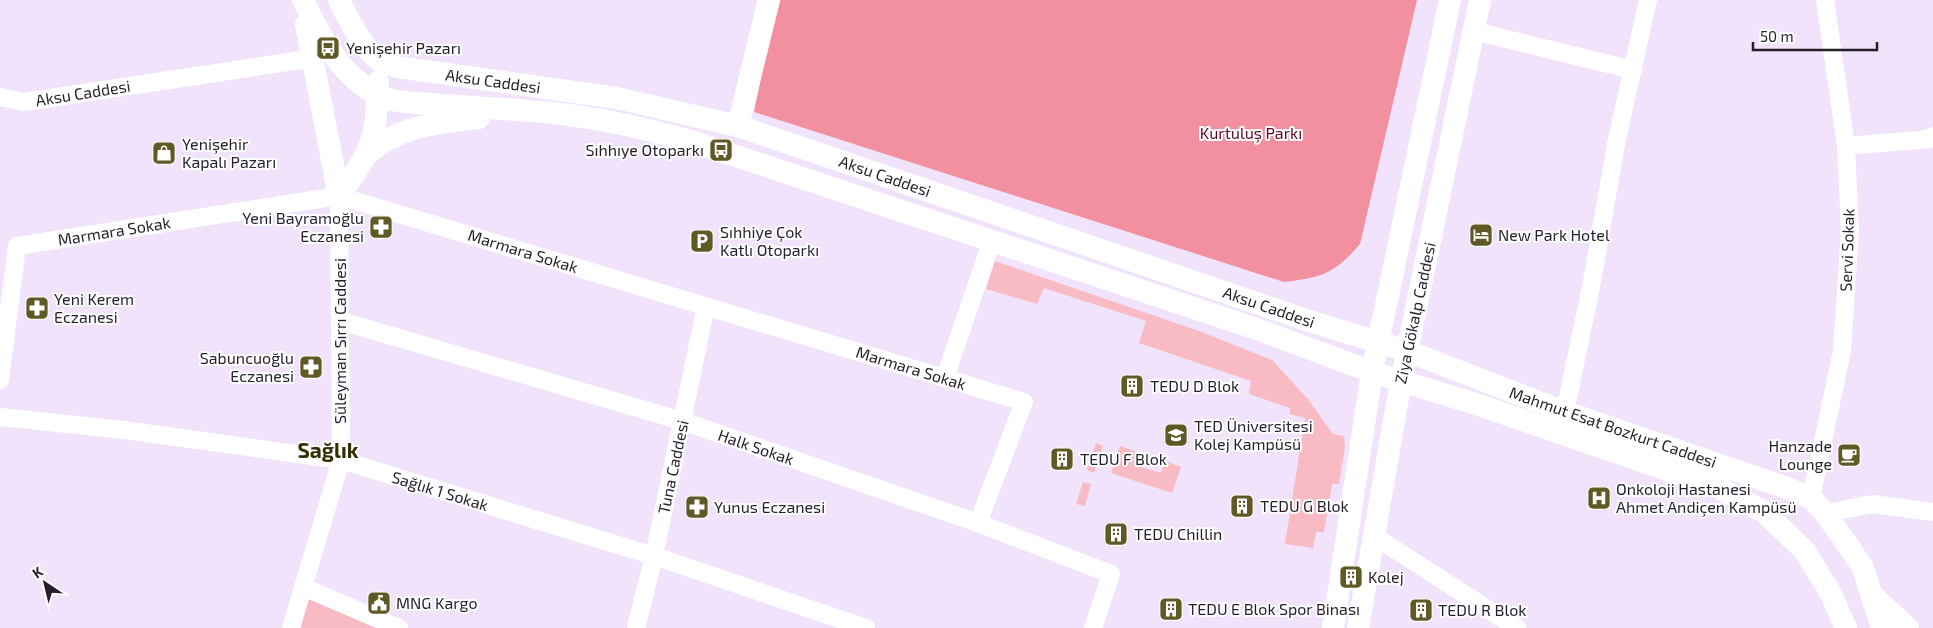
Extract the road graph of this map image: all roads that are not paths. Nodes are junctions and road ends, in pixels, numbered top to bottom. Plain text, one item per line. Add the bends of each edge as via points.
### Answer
1 (302, 0) edge
2 (339, 0) edge
3 (768, 0) edge
4 (1450, 0) edge
5 (1480, 0) edge
6 (1648, 0) edge
7 (1825, 0) edge
8 (1474, 32) junction
9 (314, 58) junction
10 (380, 61) junction
11 (1633, 70) junction
12 (377, 95) junction
13 (0, 97) edge
14 (531, 112) junction
15 (738, 126) junction
16 (1933, 136) edge
17 (1846, 146) junction
18 (366, 155) junction
19 (339, 196) junction
20 (992, 240) junction
21 (706, 306) junction
22 (341, 321) junction
23 (1378, 342) junction
24 (1407, 351) junction
25 (1372, 372) junction
26 (945, 378) junction
27 (0, 380) edge
28 (1401, 381) junction
29 (1565, 412) junction
30 (0, 416) edge
31 (682, 421) junction
32 (341, 460) junction
33 (1818, 506) junction
34 (1933, 512) edge
35 (978, 524) junction
36 (1374, 536) junction
37 (654, 556) junction
38 (303, 587) junction
39 (1871, 593) junction
40 (291, 628) edge
41 (399, 628) edge
42 (636, 628) edge
43 (866, 628) edge
44 (1093, 628) edge
45 (1333, 628) edge
46 (1358, 628) edge
47 (1517, 628) edge
48 (1846, 628) edge
49 (1882, 628) edge
50 (1908, 628) edge

1 - 9 main road
1 - 12 main road via 337,60 358,82
2 - 10 main road via 355,31
3 - 15 main road
4 - 23 main road, Ziya Gökalp Caddesi
5 - 8 main road, Ziya Gökalp Caddesi
6 - 11 street
7 - 17 street, Servi Sokak
8 - 11 street
8 - 24 main road, Ziya Gökalp Caddesi
9 - 13 street, Aksu Caddesi via 24,102
9 - 19 main road
10 - 12 main road
10 - 15 main road, Aksu Caddesi via 433,73 617,98
11 - 29 street
12 - 14 main road, Aksu Caddesi via 410,102
12 - 18 main road via 375,127
14 - 18 main road via 417,127 389,137
14 - 20 main road, Aksu Caddesi via 609,121 691,141
15 - 23 main road, Aksu Caddesi
16 - 17 street via 1929,139
17 - 33 street, Servi Sokak via 1850,231 1842,351
18 - 19 main road
19 - 21 street, Marmara Sokak
19 - 22 street, Süleyman Sırrı Caddesi
19 - 27 street, Marmara Sokak via 17,246
20 - 25 main road, Aksu Caddesi via 1254,328
20 - 26 street
21 - 26 street, Marmara Sokak
21 - 31 street, Tuna Caddesi
22 - 31 street, Halk Sokak
22 - 32 street, Süleyman Sırrı Caddesi
23 - 24 main road, Aksu Caddesi
23 - 25 main road, Ziya Gökalp Caddesi
24 - 28 main road, Ziya Gökalp Caddesi
24 - 29 main road, Mahmut Esat Bozkurt Caddesi
25 - 28 main road, Aksu Caddesi
25 - 45 main road, Ziya Gökalp Caddesi
26 - 35 street, Marmara Sokak via 1024,402
28 - 36 main road, Ziya Gökalp Caddesi
28 - 48 main road, Mahmut Esat Bozkurt Caddesi via 1720,488 1751,503 1779,524 1804,550 1830,592
29 - 33 main road, Mahmut Esat Bozkurt Caddesi via 1787,488
30 - 32 street, Sağlık 1 Sokak
31 - 35 street, Halk Sokak
31 - 37 street, Tuna Caddesi
32 - 37 street, Sağlık 1 Sokak
32 - 38 street, Süleyman Sırrı Caddesi
33 - 34 street via 1873,504
33 - 39 main road via 1863,568
35 - 44 street, Halk Sokak via 1111,574
36 - 46 main road, Ziya Gökalp Caddesi
36 - 47 street
37 - 42 street, Tuna Caddesi
37 - 43 street, Sağlık 1 Sokak
38 - 40 street, Süleyman Sırrı Caddesi
38 - 41 street
39 - 49 main road
39 - 50 main road

